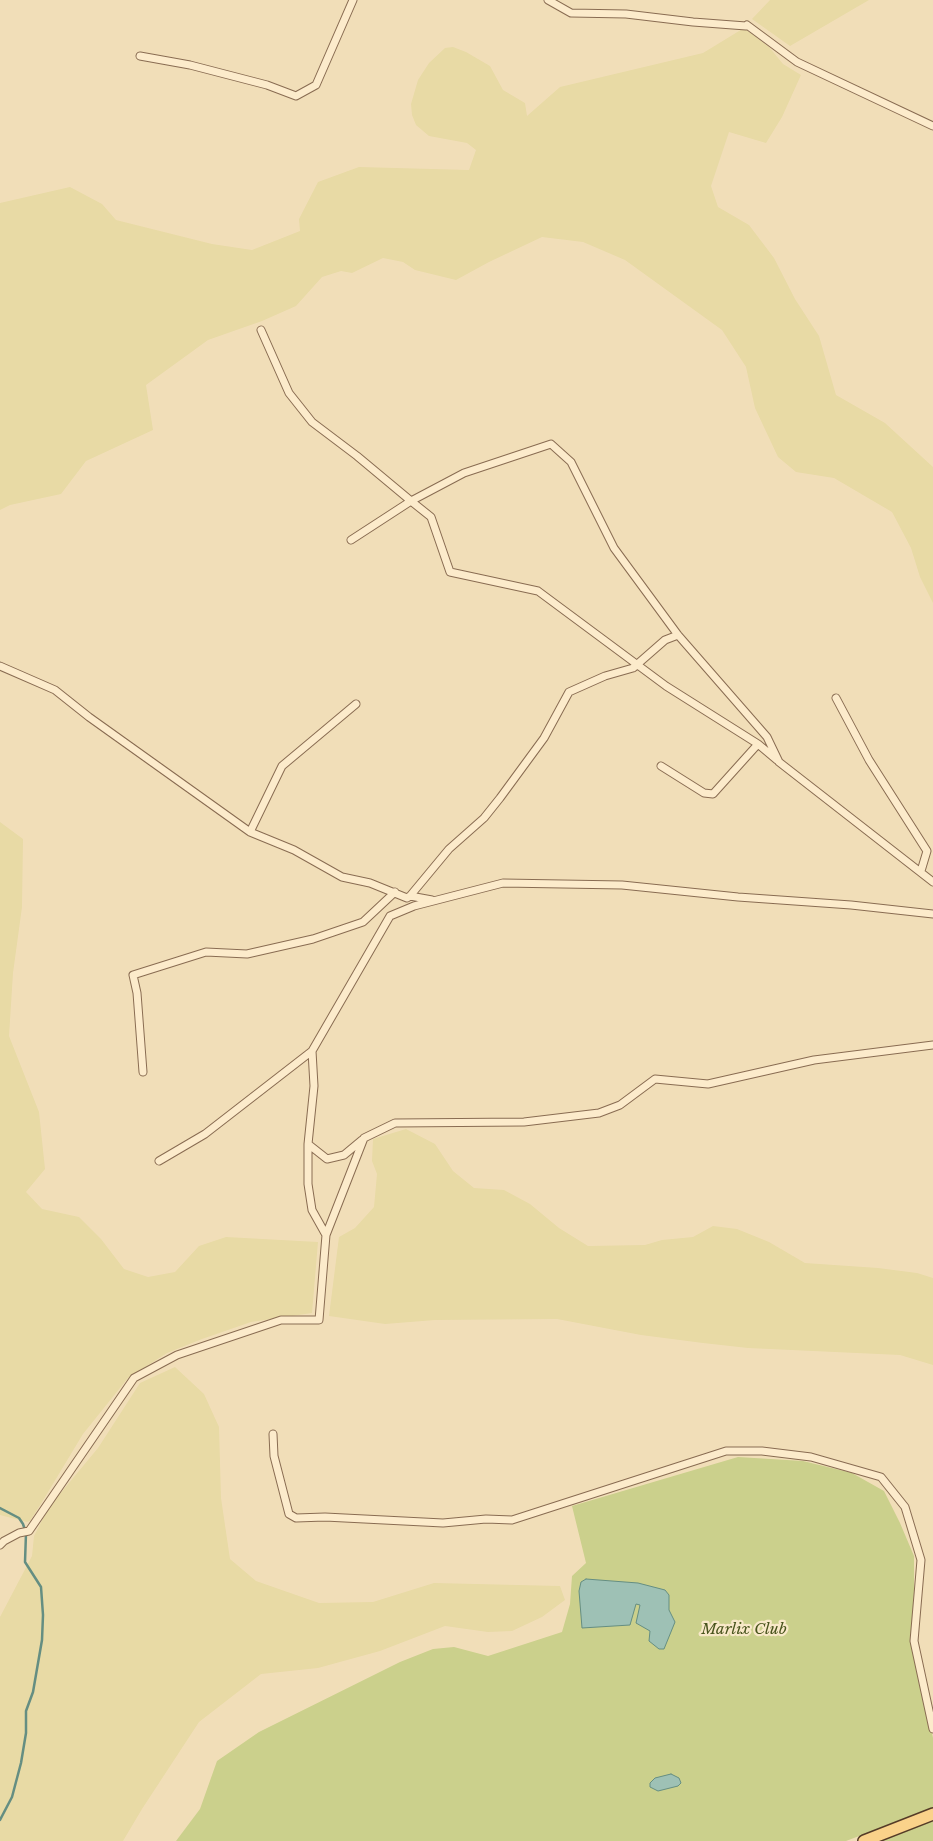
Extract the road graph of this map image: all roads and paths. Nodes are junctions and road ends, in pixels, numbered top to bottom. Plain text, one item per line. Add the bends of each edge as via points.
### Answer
1 (353, 0) edge
2 (548, 0) edge
3 (140, 56) dead end
4 (933, 126) edge
5 (261, 330) dead end
6 (411, 501) junction
7 (351, 540) dead end
8 (678, 635) junction
9 (636, 664) junction
10 (0, 666) edge
11 (836, 698) dead end
12 (356, 704) dead end
13 (758, 744) junction
14 (779, 762) junction
15 (661, 766) dead end
16 (250, 832) junction
17 (921, 872) junction
18 (933, 882) edge
19 (395, 892) junction
20 (410, 896) junction
21 (435, 900) junction
22 (933, 914) edge
23 (933, 1046) edge
24 (312, 1051) junction
25 (143, 1072) dead end
26 (364, 1138) junction
27 (308, 1144) junction
28 (159, 1161) dead end
29 (326, 1235) junction
30 (273, 1434) dead end
31 (0, 1545) edge
32 (933, 1729) edge
33 (933, 1814) edge
34 (864, 1841) edge

1 - 3 street via 316,85 296,96 190,65
2 - 4 street via 571,13 626,14 747,25 797,62
5 - 6 street via 289,393 312,422
6 - 7 street
6 - 8 street via 464,474 551,444 571,462 614,548
6 - 9 street via 431,517 450,572 538,591
8 - 9 street via 664,640
8 - 14 street via 767,736
9 - 13 street
9 - 20 street via 569,692 544,738 500,798 484,818 449,849
10 - 16 street via 55,690
11 - 17 street via 869,760 927,851
12 - 16 street via 282,766
13 - 14 street
13 - 15 street via 713,794 704,793
14 - 17 street
16 - 19 street via 294,850 342,877
17 - 18 street
19 - 20 street via 407,898
19 - 25 street via 364,922 314,939 247,954 206,952 133,975
20 - 21 street
21 - 22 street via 503,883 622,885
21 - 24 street via 390,916
23 - 26 street via 814,1060 708,1084 655,1079 620,1105 599,1113 524,1122 394,1123
24 - 27 street via 314,1086
24 - 28 street via 205,1134
26 - 27 street via 344,1155 327,1159
26 - 29 street
27 - 29 street via 312,1210
29 - 31 street via 320,1320 281,1320 176,1355 134,1378 29,1531 19,1533
30 - 32 street via 274,1456 289,1514 296,1518 443,1523 512,1520 726,1452 762,1451 811,1457 881,1478 905,1507 921,1560 914,1641
33 - 34 main road

